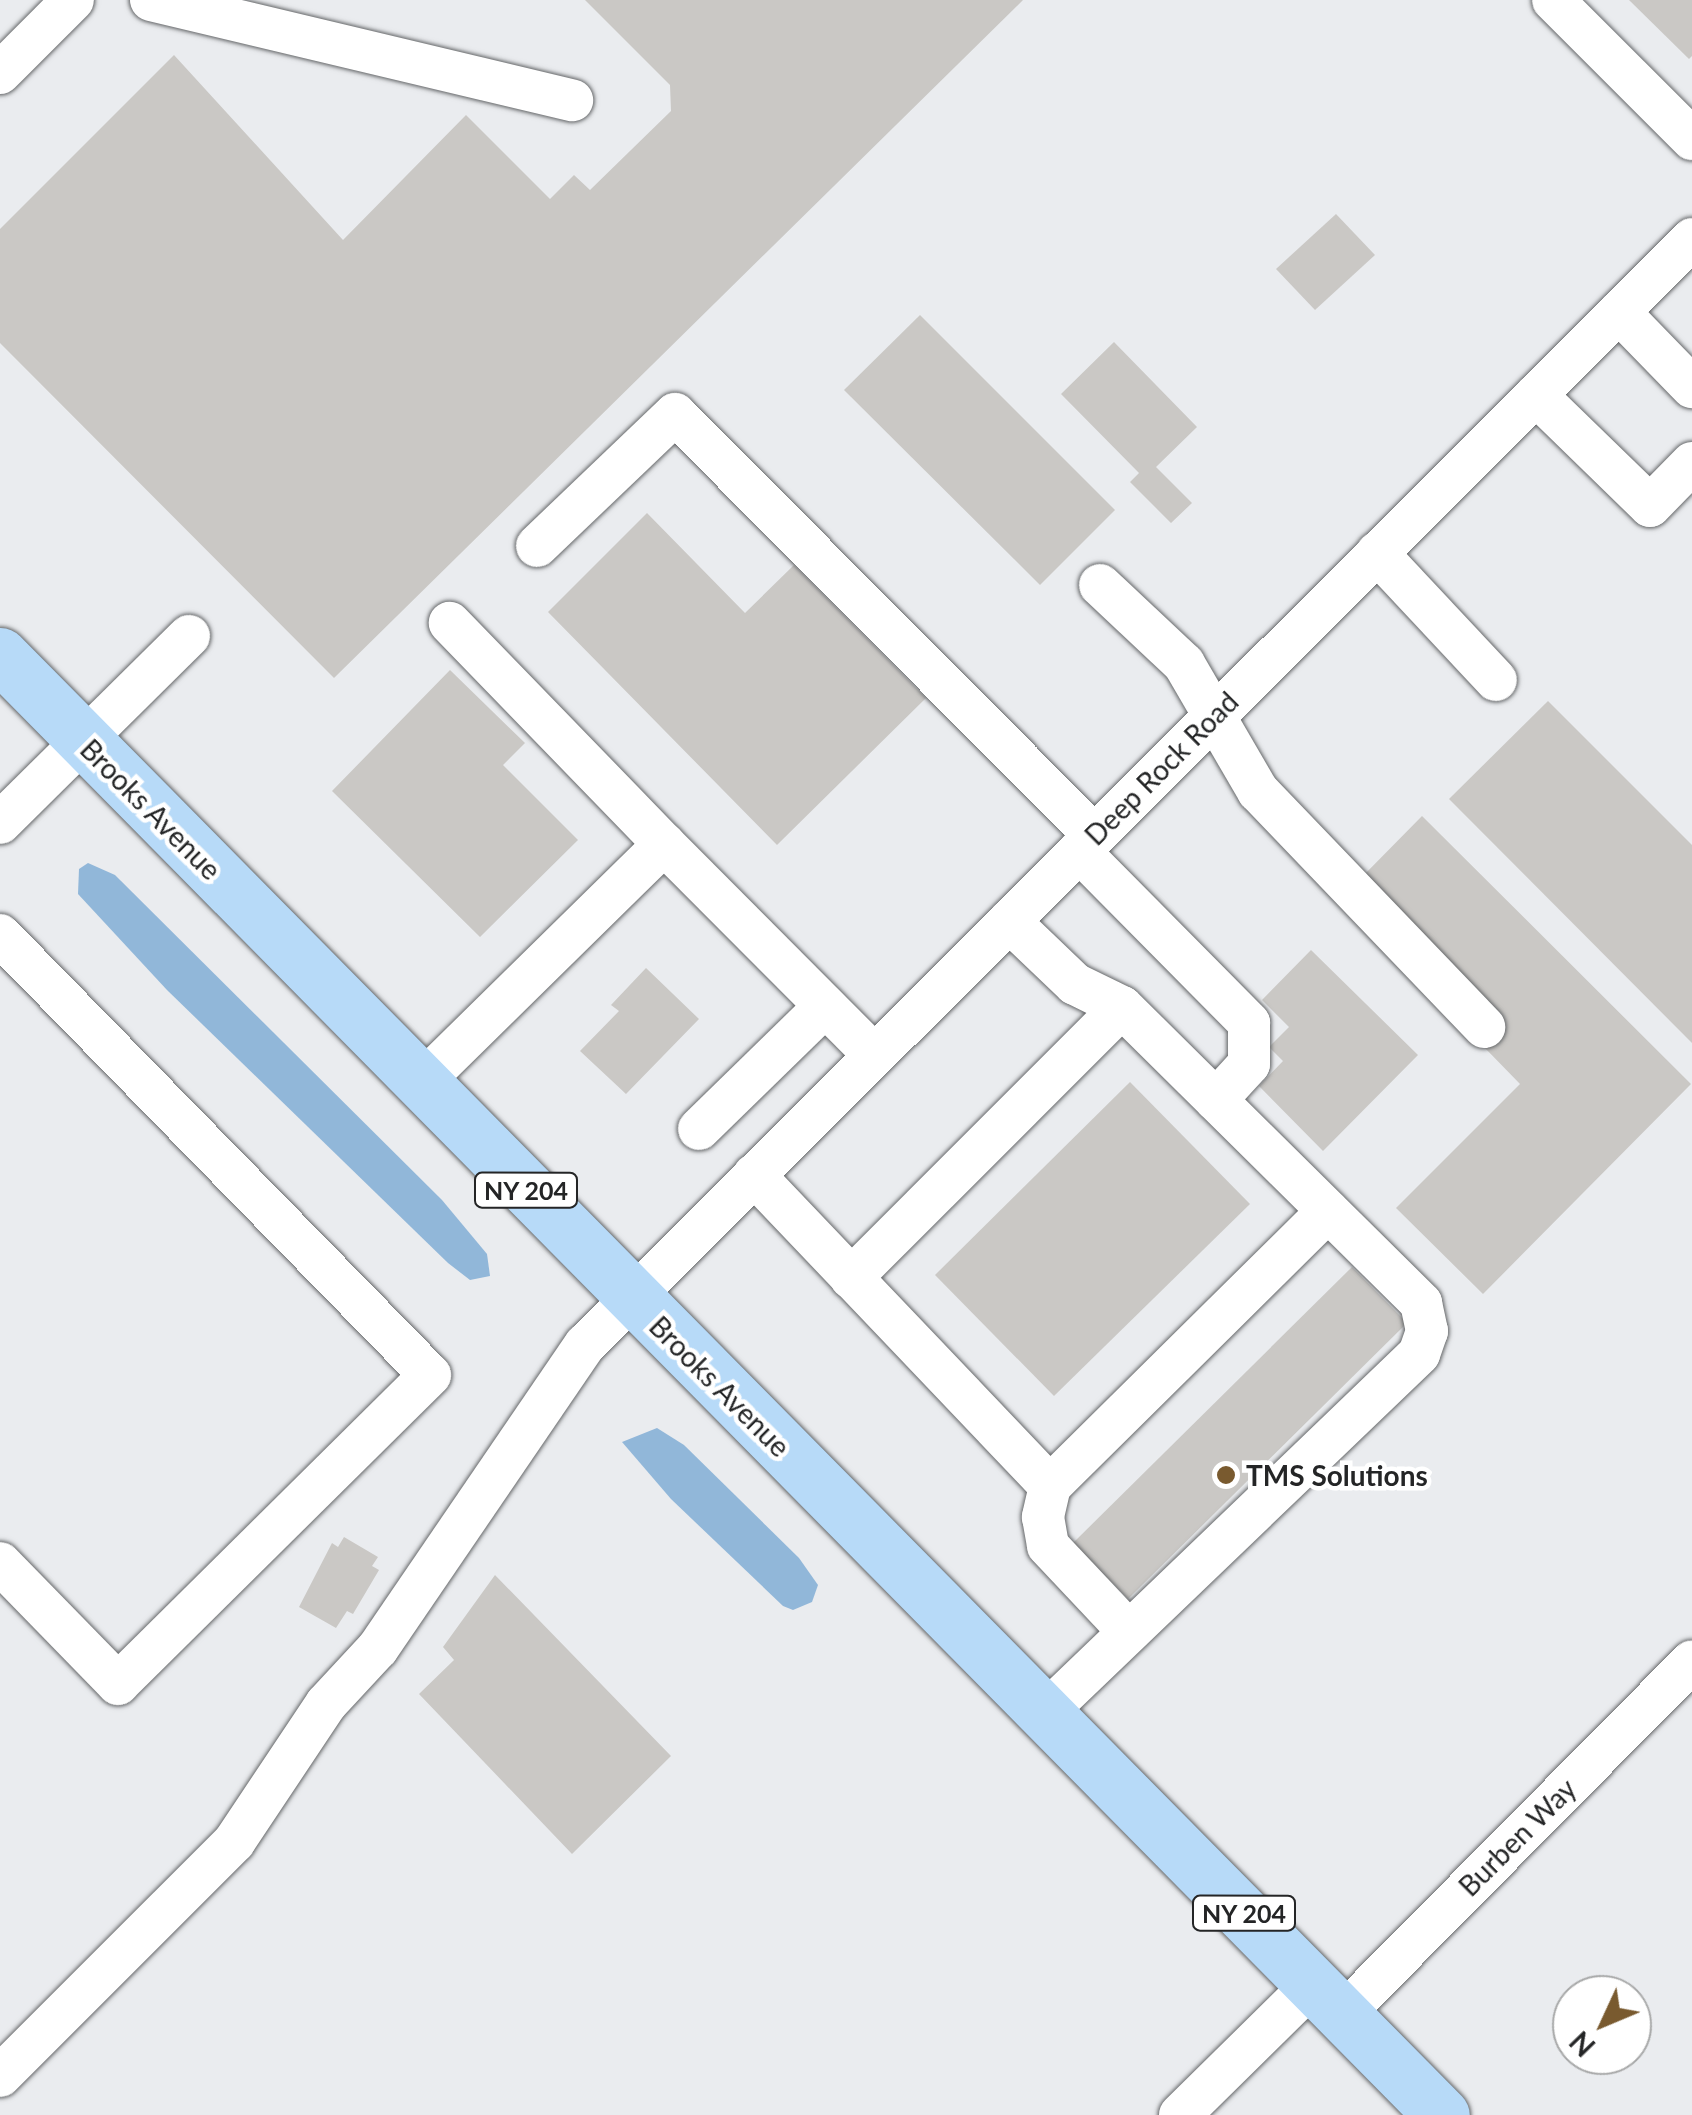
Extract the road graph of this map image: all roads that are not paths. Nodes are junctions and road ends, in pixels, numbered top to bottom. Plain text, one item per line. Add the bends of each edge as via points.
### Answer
1 (73, 0) edge
2 (1553, 0) edge
3 (171, 2) edge
4 (0, 73) edge
5 (572, 100) dead end
6 (1692, 139) edge
7 (1687, 253) edge
8 (1619, 312) junction
9 (1692, 387) edge
10 (1536, 395) junction
11 (1692, 463) edge
12 (537, 546) dead end
13 (1377, 553) junction
14 (1100, 585) dead end
15 (450, 623) dead end
16 (190, 636) dead end
17 (0, 655) edge
18 (1496, 680) dead end
19 (1212, 716) junction
20 (83, 740) junction
21 (0, 824) edge
22 (1087, 843) junction
23 (664, 844) junction
24 (1008, 921) junction
25 (0, 936) edge
26 (825, 1006) junction
27 (1122, 1007) junction
28 (1484, 1027) dead end
29 (874, 1055) junction
30 (421, 1083) junction
31 (1216, 1100) junction
32 (700, 1129) dead end
33 (754, 1174) junction
34 (1328, 1211) junction
35 (852, 1278) junction
36 (631, 1297) junction
37 (1050, 1486) junction
38 (0, 1562) edge
39 (1130, 1632) junction
40 (1692, 1660) edge
41 (1046, 1712) junction
42 (1328, 1999) junction
43 (0, 2076) edge
44 (1180, 2115) edge
45 (1442, 2115) edge

1 - 4 street
2 - 6 street
3 - 5 street
7 - 8 street, Deep Rock Road
8 - 9 street
8 - 10 street, Deep Rock Road
10 - 11 street via 1650,506
10 - 13 street, Deep Rock Road
12 - 22 street via 675,414
13 - 18 street
13 - 19 street, Deep Rock Road
14 - 19 street via 1184,664
15 - 23 street
16 - 20 street
17 - 20 main road, Brooks Avenue / NY 204
19 - 22 street, Deep Rock Road
19 - 28 street via 1258,791
20 - 21 street
20 - 30 main road, Brooks Avenue / NY 204
22 - 24 street, Deep Rock Road
22 - 31 street via 1249,1023 1248,1064
23 - 26 street
23 - 30 street
24 - 27 street via 1075,984
24 - 29 street, Deep Rock Road
25 - 38 street via 430,1375 118,1684
26 - 29 street
26 - 32 street
27 - 31 street
27 - 35 street
29 - 33 street, Deep Rock Road
30 - 36 main road, Brooks Avenue / NY 204
31 - 34 street
33 - 35 street
33 - 36 street, Deep Rock Road
34 - 37 street
34 - 39 street via 1421,1303 1427,1331 1419,1354
35 - 37 street
36 - 41 main road, Brooks Avenue / NY 204
36 - 43 street, Deep Rock Road via 550,1388 378,1648 326,1704 234,1842
37 - 39 street via 1043,1517 1048,1546
39 - 41 street
40 - 42 street, Burben Way
41 - 42 main road, Brooks Avenue / NY 204
42 - 44 street, Burben Way
42 - 45 main road, Brooks Avenue / NY 204

